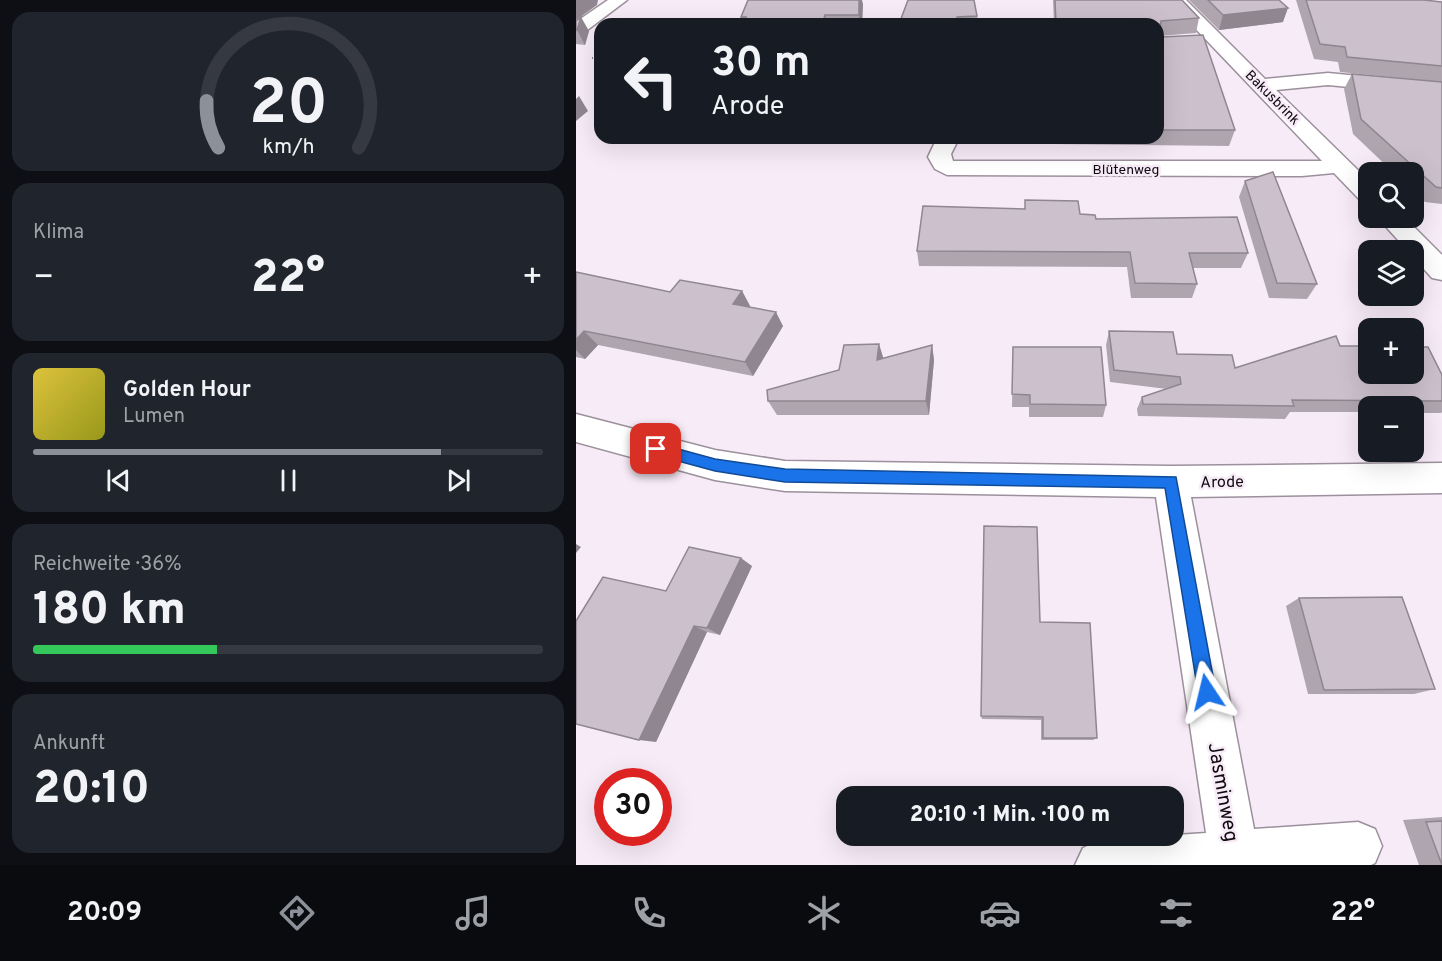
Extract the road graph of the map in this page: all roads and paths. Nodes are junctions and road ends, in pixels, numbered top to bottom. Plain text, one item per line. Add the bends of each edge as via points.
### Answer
1 (619, 0) edge
2 (1176, 0) edge
3 (576, 30) edge
4 (1262, 85) junction
5 (1442, 90) edge
6 (944, 144) edge
7 (1341, 166) junction
8 (1358, 184) edge
9 (1401, 228) edge
10 (1442, 271) edge
11 (576, 428) edge
12 (1442, 478) edge
13 (1171, 482) junction
14 (1358, 846) dead end
15 (1234, 855) junction
16 (1100, 865) edge

1 - 3 street
2 - 4 street, Bakusbrink via 1207,42
4 - 5 street via 1328,79
4 - 7 street, Bakusbrink
6 - 7 street, Blütenweg via 938,159 947,168 1302,170
7 - 8 street, Bakusbrink
9 - 10 street
11 - 13 street, Arode via 715,465 785,476
12 - 13 street, Arode
13 - 15 street, Jasminweg
14 - 15 street, Jasminweg
15 - 16 street, Jasminweg

